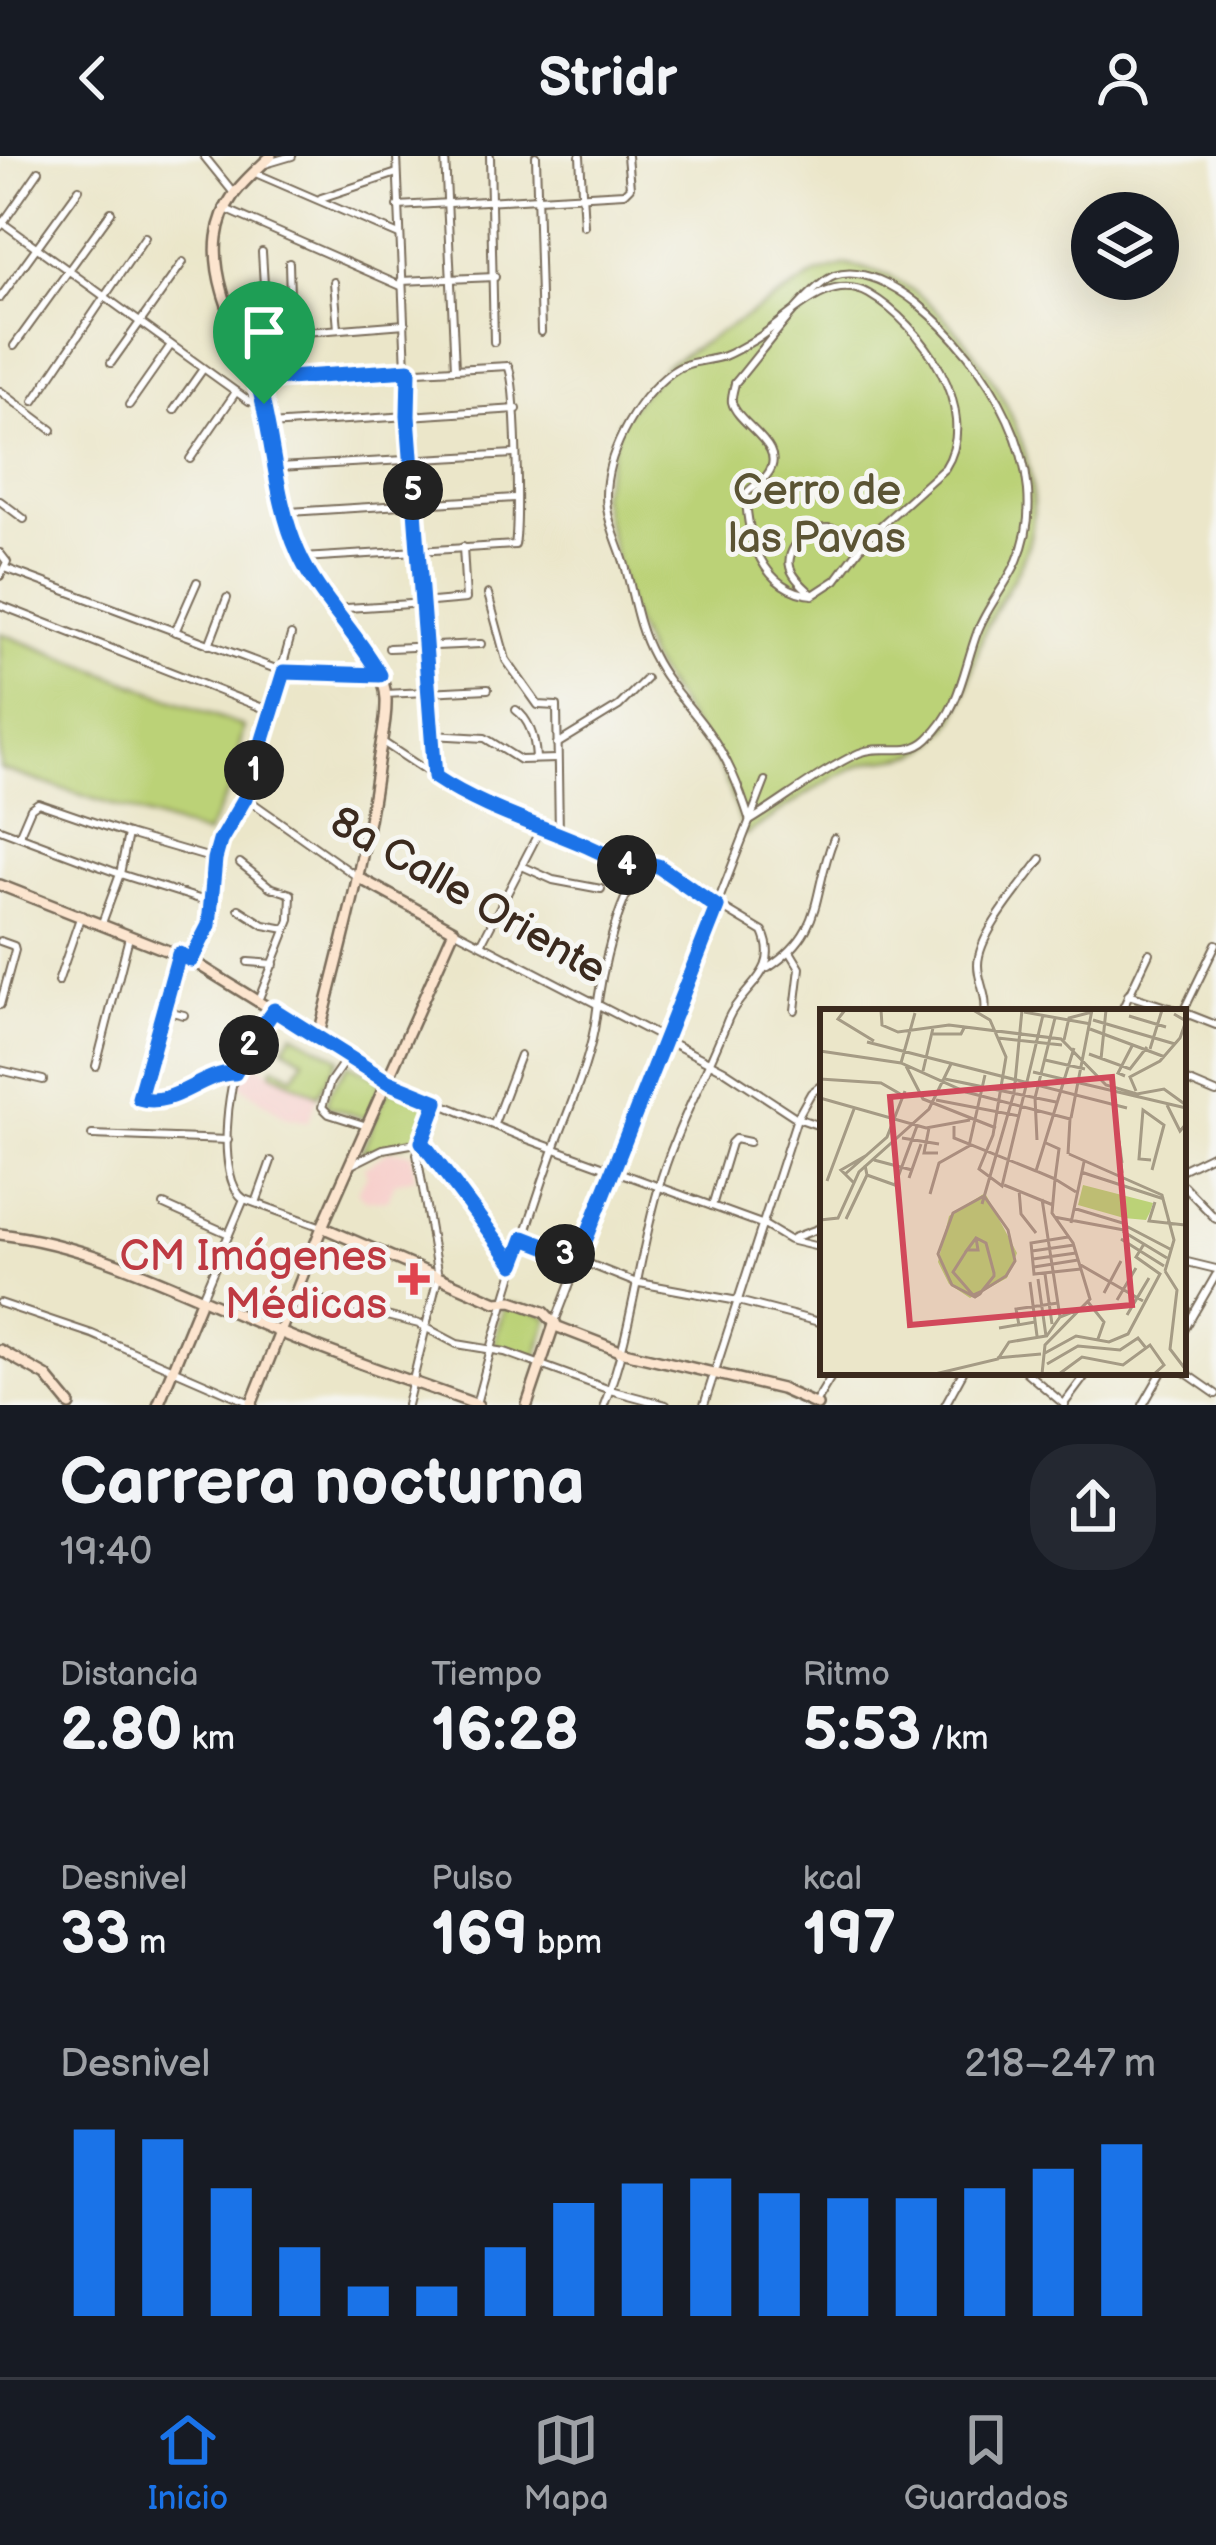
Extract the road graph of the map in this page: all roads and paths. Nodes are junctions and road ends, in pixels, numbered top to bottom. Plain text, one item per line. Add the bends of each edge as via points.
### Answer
1 (204, 156) edge
2 (271, 156) edge
3 (292, 156) edge
4 (397, 156) edge
5 (445, 156) edge
6 (490, 156) edge
7 (536, 156) edge
8 (580, 156) edge
9 (627, 156) edge
10 (257, 169) junction
11 (39, 171) dead end
12 (397, 173) junction
13 (79, 189) dead end
14 (233, 192) junction
15 (583, 195) junction
16 (317, 199) junction
17 (539, 199) junction
18 (494, 201) junction
19 (448, 204) junction
20 (398, 206) junction
21 (224, 208) junction
22 (111, 212) dead end
23 (1, 223) edge
24 (584, 226) dead end
25 (399, 235) junction
26 (145, 238) dead end
27 (37, 248) junction
28 (262, 253) dead end
29 (183, 262) dead end
30 (289, 263) dead end
31 (70, 272) junction
32 (495, 277) junction
33 (449, 279) junction
34 (334, 282) dead end
35 (401, 283) junction
36 (104, 297) junction
37 (0, 298) edge
38 (804, 303) junction
39 (140, 322) junction
40 (405, 324) junction
41 (338, 329) junction
42 (541, 332) dead end
43 (291, 333) junction
44 (267, 335) junction
45 (242, 337) junction
46 (494, 342) dead end
47 (172, 345) junction
48 (14, 346) dead end
49 (111, 363) dead end
50 (455, 368) junction
51 (203, 369) junction
52 (409, 370) junction
53 (257, 380) junction
54 (0, 391) edge
55 (236, 392) junction
56 (34, 401) dead end
57 (264, 404) junction
58 (129, 405) dead end
59 (174, 410) dead end
60 (517, 410) junction
61 (408, 416) junction
62 (269, 425) junction
63 (52, 430) dead end
64 (514, 454) junction
65 (190, 459) dead end
66 (411, 460) junction
67 (278, 467) junction
68 (515, 498) junction
69 (0, 501) edge
70 (413, 504) junction
71 (285, 512) junction
72 (24, 519) dead end
73 (868, 536) junction
74 (463, 547) junction
75 (417, 549) junction
76 (0, 553) edge
77 (301, 558) junction
78 (2, 572) edge
79 (197, 582) dead end
80 (488, 594) dead end
81 (813, 595) junction
82 (227, 598) dead end
83 (421, 603) junction
84 (410, 604) dead end
85 (0, 605) edge
86 (331, 608) junction
87 (175, 632) junction
88 (292, 634) dead end
89 (481, 644) dead end
90 (209, 645) junction
91 (425, 646) junction
92 (389, 648) dead end
93 (284, 672) junction
94 (380, 675) junction
95 (646, 679) dead end
96 (488, 688) dead end
97 (428, 691) junction
98 (386, 694) junction
99 (516, 710) dead end
100 (273, 712) junction
101 (432, 735) junction
102 (381, 740) junction
103 (557, 744) junction
104 (536, 758) junction
105 (557, 759) junction
106 (435, 777) junction
107 (765, 781) dead end
108 (245, 798) junction
109 (750, 820) junction
110 (541, 828) junction
111 (0, 829) edge
112 (129, 834) junction
113 (559, 834) junction
114 (20, 836) junction
115 (834, 838) dead end
116 (215, 859) junction
117 (1041, 859) dead end
118 (240, 863) dead end
119 (522, 866) junction
120 (638, 872) junction
121 (120, 874) junction
122 (358, 878) junction
123 (0, 885) edge
124 (602, 889) dead end
125 (212, 904) junction
126 (717, 907) junction
127 (239, 909) dead end
128 (81, 915) junction
129 (102, 923) junction
130 (286, 929) junction
131 (454, 930) junction
132 (130, 934) junction
133 (0, 941) edge
134 (482, 943) junction
135 (1216, 944) edge
136 (791, 952) junction
137 (1149, 953) dead end
138 (179, 954) junction
139 (191, 960) junction
140 (248, 962) dead end
141 (274, 964) junction
142 (766, 969) junction
143 (58, 982) dead end
144 (1128, 995) junction
145 (259, 1001) junction
146 (0, 1005) edge
147 (596, 1005) junction
148 (986, 1009) edge
149 (1121, 1009) edge
150 (1172, 1009) edge
151 (1184, 1009) edge
152 (163, 1010) junction
153 (274, 1010) junction
154 (795, 1010) dead end
155 (1186, 1014) edge
156 (184, 1015) dead end
157 (1216, 1025) edge
158 (318, 1038) junction
159 (663, 1042) junction
160 (520, 1055) dead end
161 (348, 1056) junction
162 (711, 1064) junction
163 (96, 1066) dead end
164 (0, 1070) edge
165 (235, 1073) junction
166 (1186, 1079) edge
167 (43, 1080) dead end
168 (388, 1082) junction
169 (820, 1086) edge
170 (1216, 1093) edge
171 (437, 1102) junction
172 (797, 1118) junction
173 (494, 1125) junction
174 (820, 1125) edge
175 (368, 1126) junction
176 (92, 1135) dead end
177 (228, 1140) junction
178 (422, 1142) junction
179 (749, 1142) dead end
180 (554, 1149) junction
181 (1216, 1153) edge
182 (271, 1161) dead end
183 (351, 1165) junction
184 (1186, 1168) edge
185 (615, 1171) junction
186 (658, 1187) junction
187 (1186, 1188) edge
188 (244, 1199) junction
189 (256, 1203) junction
190 (164, 1205) dead end
191 (712, 1207) junction
192 (1216, 1219) edge
193 (764, 1225) junction
194 (322, 1227) junction
195 (820, 1228) edge
196 (0, 1234) edge
197 (229, 1234) junction
198 (524, 1238) junction
199 (789, 1240) junction
200 (820, 1247) edge
201 (578, 1259) junction
202 (1186, 1262) edge
203 (514, 1264) junction
204 (1216, 1272) edge
205 (438, 1277) junction
206 (634, 1282) junction
207 (297, 1294) junction
208 (201, 1300) junction
209 (738, 1301) junction
210 (502, 1302) junction
211 (0, 1303) edge
212 (555, 1322) junction
213 (820, 1322) edge
214 (1186, 1327) edge
215 (428, 1328) junction
216 (281, 1333) junction
217 (0, 1350) edge
218 (490, 1350) junction
219 (620, 1352) junction
220 (540, 1364) junction
221 (172, 1368) junction
222 (1186, 1373) edge
223 (712, 1375) junction
224 (832, 1375) edge
225 (960, 1375) edge
226 (1030, 1375) edge
227 (1086, 1375) edge
228 (1160, 1375) edge
229 (413, 1380) junction
230 (610, 1390) junction
231 (1216, 1394) edge
232 (252, 1404) edge
233 (815, 1404) edge
234 (70, 1405) edge
235 (158, 1405) edge
236 (406, 1405) edge
237 (477, 1405) edge
238 (527, 1405) edge
239 (604, 1405) edge
240 (666, 1405) edge
241 (704, 1405) edge
242 (945, 1405) edge
243 (1065, 1405) edge
244 (1143, 1405) edge

1 - 14 street
2 - 10 street
3 - 10 street
4 - 12 street
5 - 19 street
6 - 18 street
7 - 17 street
8 - 15 street
9 - 15 street via 628,192
10 - 14 street
10 - 16 street
11 - 23 street
12 - 16 street
12 - 20 street
13 - 27 street
14 - 21 street
15 - 17 street
15 - 24 street
16 - 25 street
17 - 18 street
17 - 42 street
18 - 19 street
18 - 32 street
19 - 20 street
19 - 33 street
20 - 25 street
21 - 35 street
21 - 45 street via 218,266
22 - 31 street
23 - 27 street
25 - 35 street
26 - 36 street
27 - 31 street
27 - 37 street
28 - 44 street
29 - 39 street
30 - 43 street
31 - 36 street
31 - 48 street
32 - 33 street
32 - 46 street
33 - 35 street
33 - 50 street
34 - 41 street
35 - 40 street
36 - 39 street
36 - 56 street
38 - 73 street via 834,290 868,294 939,364 955,400 957,440 945,468
38 - 81 street via 735,383 732,405 772,459 767,476 746,494 763,566 789,589
38 - 109 street via 760,337 668,375 625,431 608,481 606,505 650,652 721,750
38 - 109 street via 830,278 861,274 942,324 1000,400 1018,442 1027,528 976,636 961,690 925,743 864,751
39 - 47 street
39 - 49 street
40 - 41 street
40 - 52 street
41 - 43 street
43 - 44 street
44 - 45 street
45 - 53 street
47 - 51 street
47 - 58 street
50 - 52 street
50 - 60 street via 508,366
51 - 55 street
51 - 59 street
52 - 53 street
52 - 61 street
53 - 57 street
54 - 63 street
55 - 57 street
55 - 65 street
57 - 62 street
60 - 61 street
60 - 64 street
61 - 62 street
61 - 66 street
62 - 67 street
64 - 66 street
64 - 68 street
66 - 67 street
66 - 70 street
67 - 71 street
68 - 70 street
68 - 74 street via 515,544
69 - 72 street
70 - 71 street
70 - 75 street
71 - 77 street
73 - 81 street via 836,580
73 - 81 street via 808,529 789,569
74 - 75 street
74 - 83 street via 466,599
75 - 77 street
75 - 83 street
76 - 78 street via 7,559
77 - 86 street
78 - 87 street
79 - 87 street
80 - 103 street via 506,660 538,705 557,706
82 - 90 street
83 - 91 street
84 - 86 street
85 - 100 street
86 - 94 street
87 - 90 street
88 - 93 street
89 - 91 street
90 - 93 street
91 - 92 street
91 - 97 street
93 - 94 street
93 - 100 street
94 - 98 street
95 - 103 street
96 - 97 street
97 - 98 street
97 - 101 street
98 - 102 street
99 - 104 street
100 - 108 street
101 - 104 street via 485,738 520,760
101 - 106 street
102 - 106 street
102 - 122 street
103 - 105 street
104 - 105 street
105 - 113 street
106 - 110 street
107 - 109 street
108 - 116 street
108 - 122 street, 8a Calle Oriente
109 - 126 street
110 - 113 street
110 - 119 street
111 - 114 street
112 - 114 street via 38,803
112 - 116 street
112 - 121 street
113 - 120 street
114 - 121 street
115 - 136 street via 814,916
116 - 125 street
117 - 148 street via 980,944
118 - 130 street via 291,895
119 - 124 street
119 - 134 street
120 - 126 street via 658,866
120 - 147 street
121 - 125 street
121 - 129 street
122 - 131 street, 8a Calle Oriente
122 - 158 street
123 - 128 street
125 - 139 street
126 - 142 street via 764,932
126 - 159 street
127 - 130 street
128 - 129 street
128 - 143 street
129 - 132 street
130 - 141 street
131 - 134 street, 8a Calle Oriente
131 - 168 street
132 - 138 street
132 - 163 street
133 - 146 street via 14,950
134 - 147 street, 8a Calle Oriente
135 - 151 street
136 - 142 street
136 - 154 street via 800,968
137 - 144 street
138 - 139 street
138 - 152 street
139 - 145 street
140 - 141 street
141 - 145 street
142 - 162 street via 729,1015
144 - 149 street
144 - 150 street
145 - 153 street
147 - 159 street, 8a Calle Oriente
147 - 180 street via 583,1072
152 - 156 street
152 - 165 street via 139,1098 166,1098
153 - 158 street
153 - 165 street
155 - 157 street
158 - 161 street
159 - 162 street, 8a Calle Oriente
159 - 185 street
160 - 173 street
161 - 168 street
161 - 175 street via 322,1107
162 - 172 street, 8a Calle Oriente
162 - 186 street
164 - 167 street
165 - 177 street
166 - 170 street
168 - 171 street
168 - 175 street
169 - 172 street
171 - 173 street
171 - 178 street
172 - 174 street, 8a Calle Oriente
172 - 193 street
173 - 180 street
175 - 183 street
176 - 177 street
177 - 188 street via 234,1192
178 - 183 street
178 - 203 street
178 - 205 street via 417,1157
179 - 191 street via 731,1143
180 - 185 street
180 - 198 street
181 - 184 street
182 - 189 street
183 - 194 street
185 - 186 street
185 - 201 street
186 - 191 street
186 - 206 street
187 - 192 street
188 - 189 street
188 - 197 street
189 - 194 street
190 - 197 street
191 - 193 street
193 - 199 street
193 - 209 street
194 - 205 street
194 - 207 street
195 - 199 street
196 - 208 street via 48,1241
197 - 208 street
198 - 201 street
198 - 203 street
199 - 200 street
201 - 206 street
201 - 212 street
202 - 204 street
203 - 210 street
204 - 214 street
205 - 210 street
205 - 215 street
206 - 209 street
206 - 219 street
207 - 215 street
207 - 216 street
208 - 216 street
208 - 221 street
209 - 213 street
209 - 223 street
210 - 212 street
210 - 218 street
211 - 221 street
212 - 219 street
212 - 220 street
215 - 218 street
215 - 229 street
216 - 229 street
216 - 232 street
217 - 234 street via 46,1376
218 - 220 street
218 - 237 street
219 - 223 street
219 - 230 street
220 - 230 street
220 - 238 street
221 - 232 street
221 - 235 street
222 - 231 street
223 - 233 street
223 - 241 street
224 - 233 street
225 - 242 street
226 - 243 street
227 - 243 street
228 - 244 street
229 - 236 street
229 - 237 street
230 - 239 street
230 - 240 street

